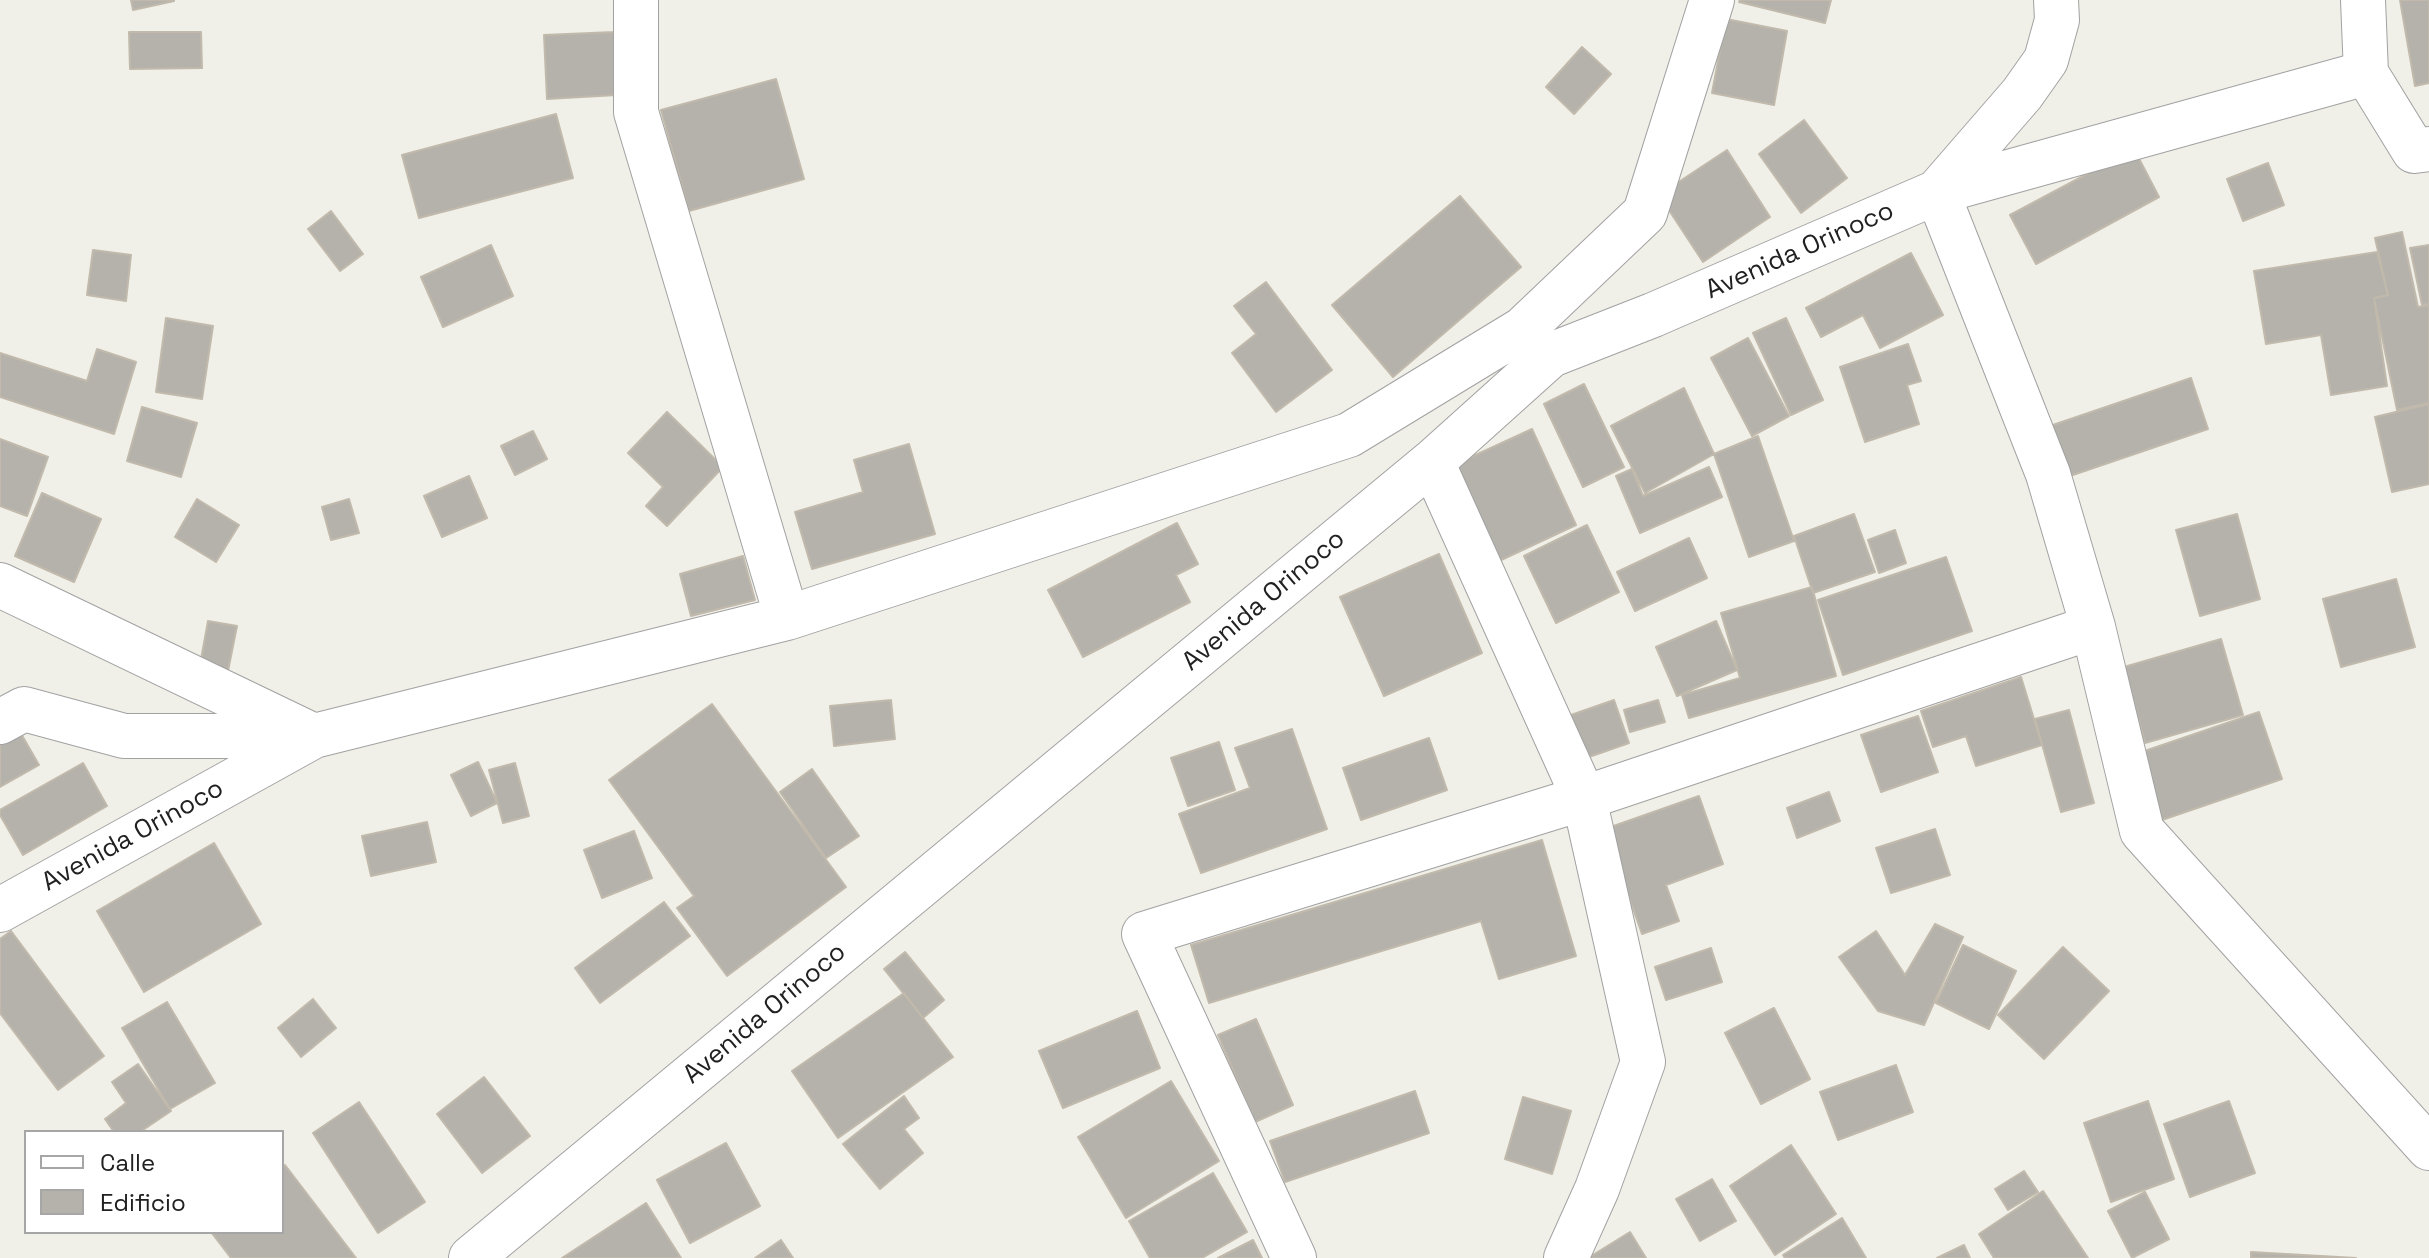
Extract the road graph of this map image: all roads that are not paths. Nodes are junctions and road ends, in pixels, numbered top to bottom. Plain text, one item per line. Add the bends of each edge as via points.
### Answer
1 (636, 0) edge
2 (1712, 0) edge
3 (2056, 0) edge
4 (2363, 0) edge
5 (2366, 73) junction
6 (2429, 149) edge
7 (1937, 192) junction
8 (1432, 462) junction
9 (0, 585) edge
10 (787, 618) junction
11 (2093, 627) junction
12 (0, 722) edge
13 (314, 736) junction
14 (1584, 798) junction
15 (0, 910) edge
16 (2429, 1148) edge
17 (471, 1258) edge
18 (1294, 1258) edge
19 (1566, 1258) edge

1 - 10 street via 636,112
2 - 10 street, Avenida Orinoco via 1645,213 1523,329 1349,435
3 - 7 street, Avenida Orinoco via 2057,20 2046,60
4 - 5 street
5 - 6 street via 2414,151
5 - 7 street
7 - 8 street, Avenida Orinoco via 1551,355
7 - 11 street via 2048,474
8 - 14 street
8 - 17 street, Avenida Orinoco
9 - 13 street
10 - 13 street, Avenida Orinoco
11 - 14 street
11 - 16 street via 2142,831
12 - 13 street via 24,709 124,736
13 - 15 street, Avenida Orinoco
14 - 18 street via 1144,934
14 - 19 street via 1643,1062

